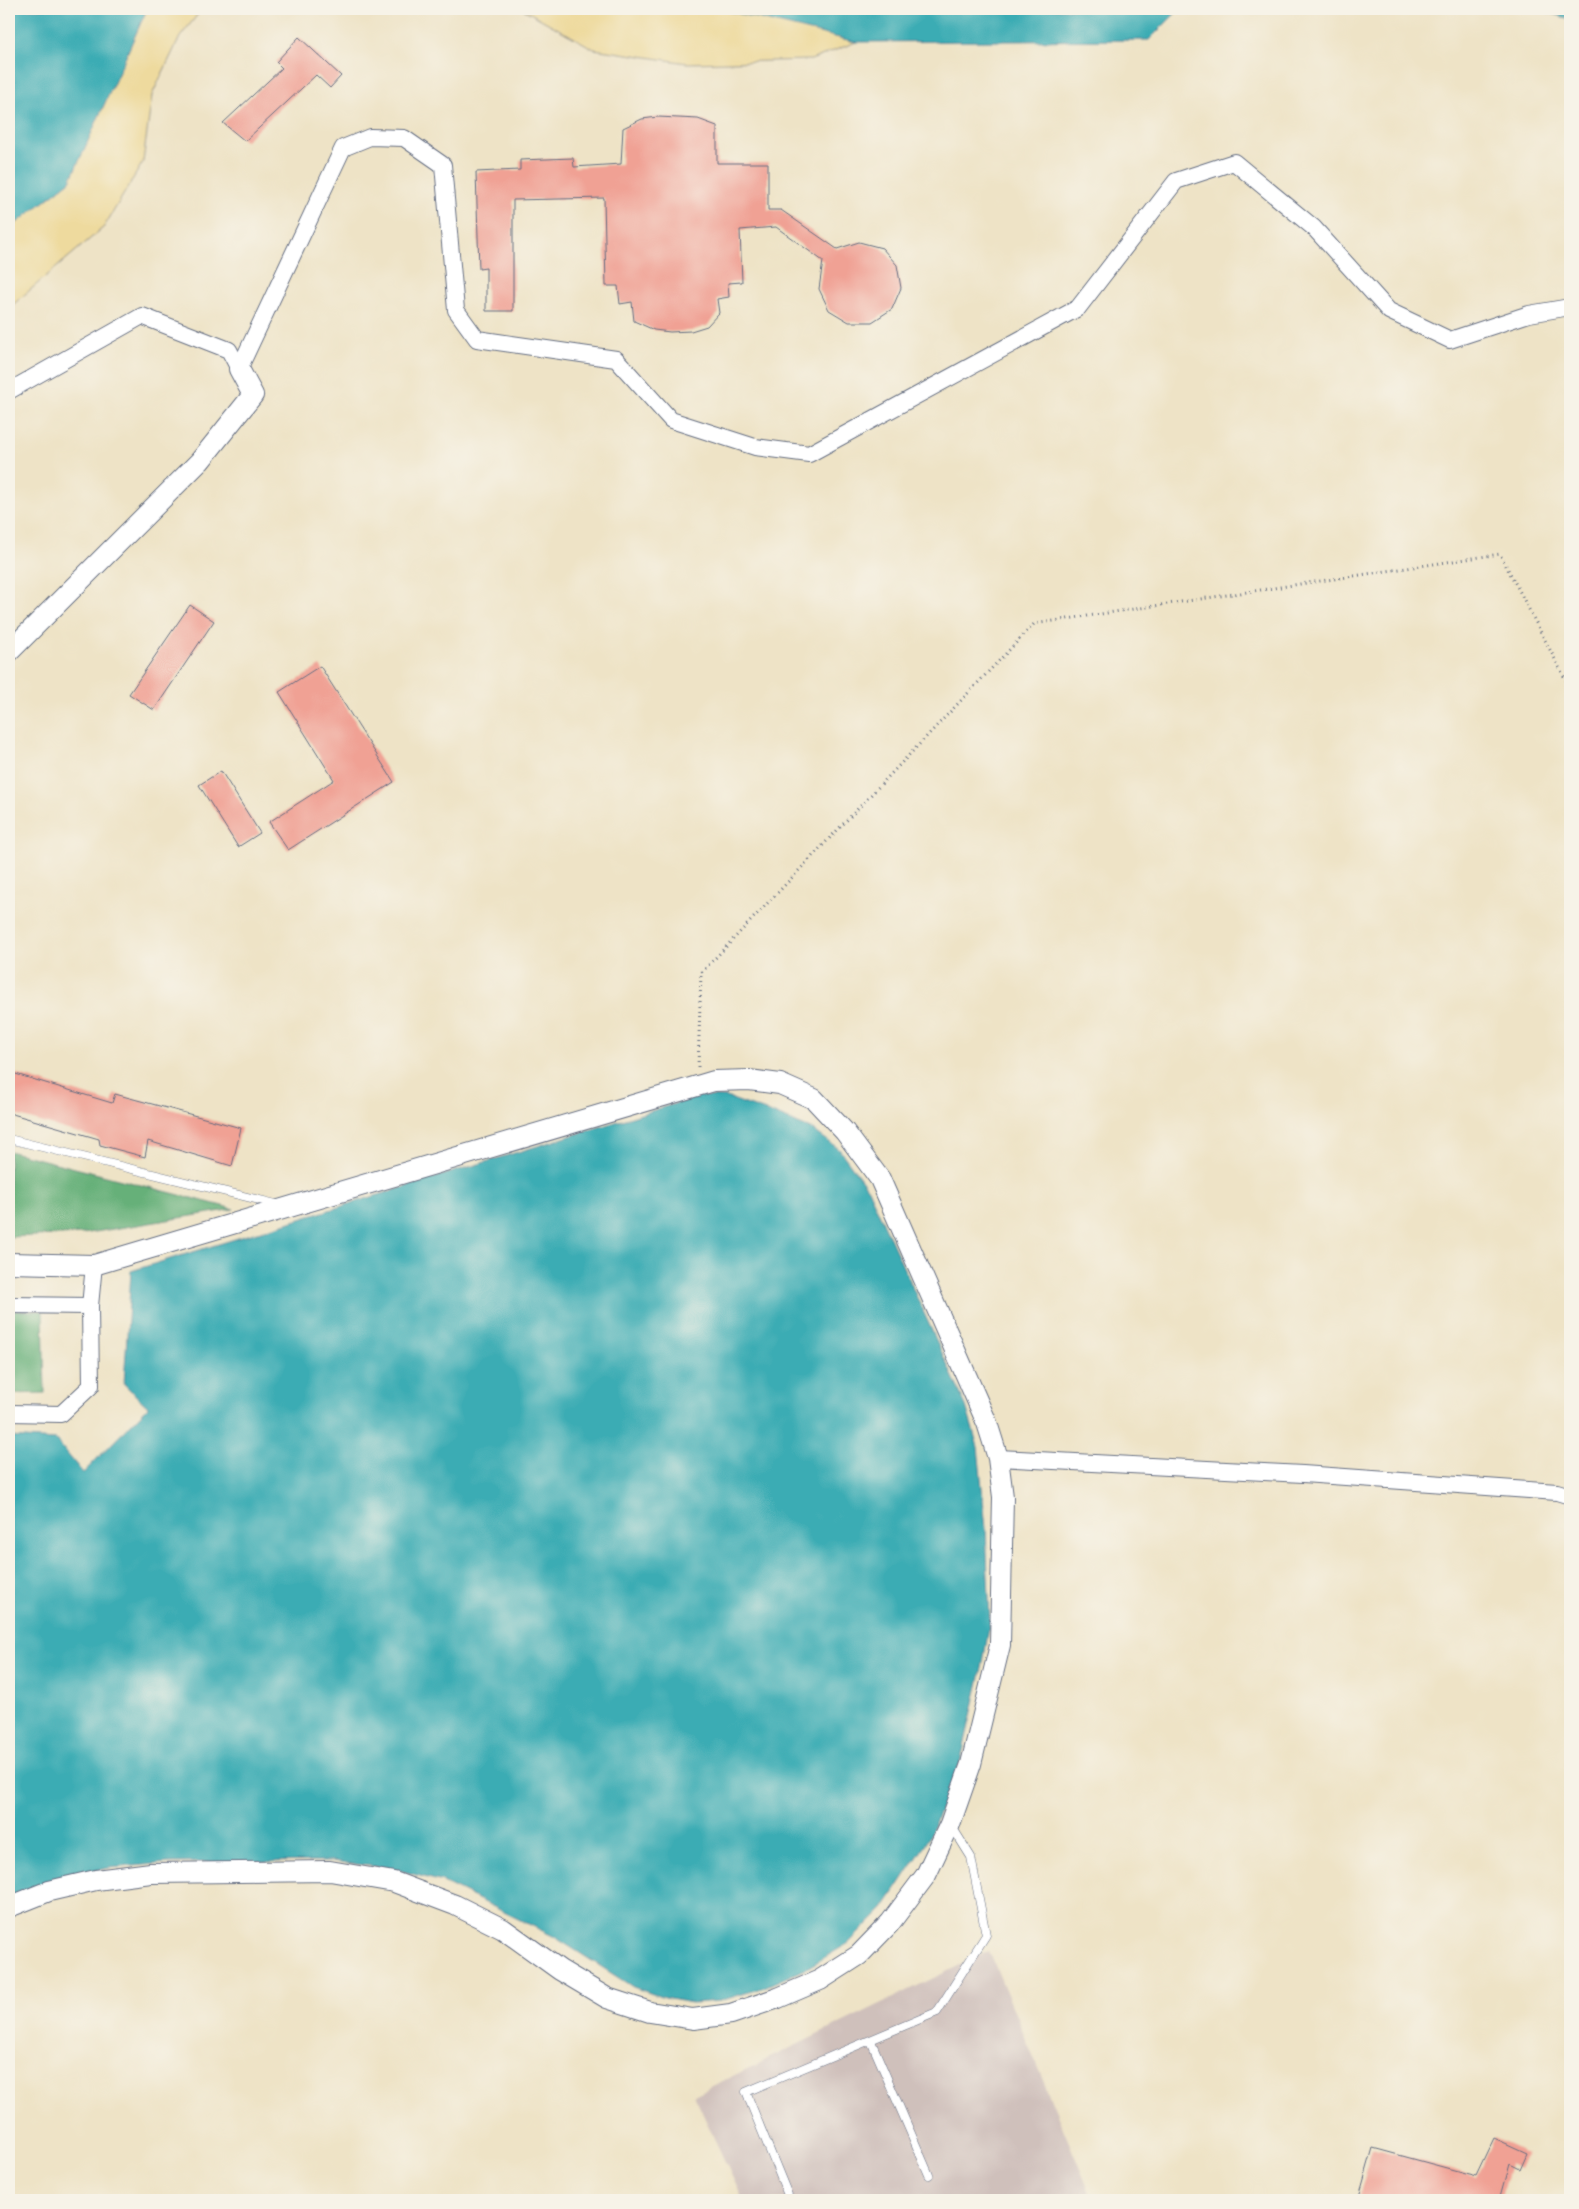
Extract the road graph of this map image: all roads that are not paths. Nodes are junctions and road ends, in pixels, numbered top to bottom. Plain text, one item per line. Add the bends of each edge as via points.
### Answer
1 (1570, 307) edge
2 (239, 369) junction
3 (9, 391) edge
4 (9, 652) edge
5 (9, 1139) edge
6 (292, 1207) junction
7 (9, 1263) edge
8 (94, 1265) junction
9 (9, 1305) edge
10 (90, 1306) junction
11 (9, 1413) edge
12 (998, 1458) junction
13 (1570, 1496) edge
14 (950, 1824) junction
15 (9, 1907) edge
16 (870, 2040) junction
17 (929, 2175) dead end
18 (790, 2200) edge

1 - 2 street via 1529,314 1450,340 1389,311 1314,228 1234,162 1176,181 1078,308 809,454 755,447 671,420 616,360 477,339 456,310 442,165 404,138 370,137 343,148
2 - 3 street via 229,350 142,316
2 - 4 street via 253,395 200,462
5 - 6 lane
6 - 8 street
6 - 12 street via 714,1081 749,1080 780,1084 814,1099 845,1132 880,1179 976,1396
7 - 8 street
8 - 10 street
9 - 10 street
10 - 11 street via 91,1386 61,1414
12 - 13 street via 1313,1475 1558,1492
12 - 14 street via 1003,1497 1000,1645 971,1764
14 - 15 street via 926,1875 890,1923 859,1955 820,1980 778,1998 731,2014 693,2020 650,2012 608,1998 560,1970 503,1929 455,1905 394,1882 330,1871 151,1873 96,1880 49,1891
14 - 16 lane via 971,1857 986,1935 937,2012
16 - 17 lane
16 - 18 lane via 746,2092

